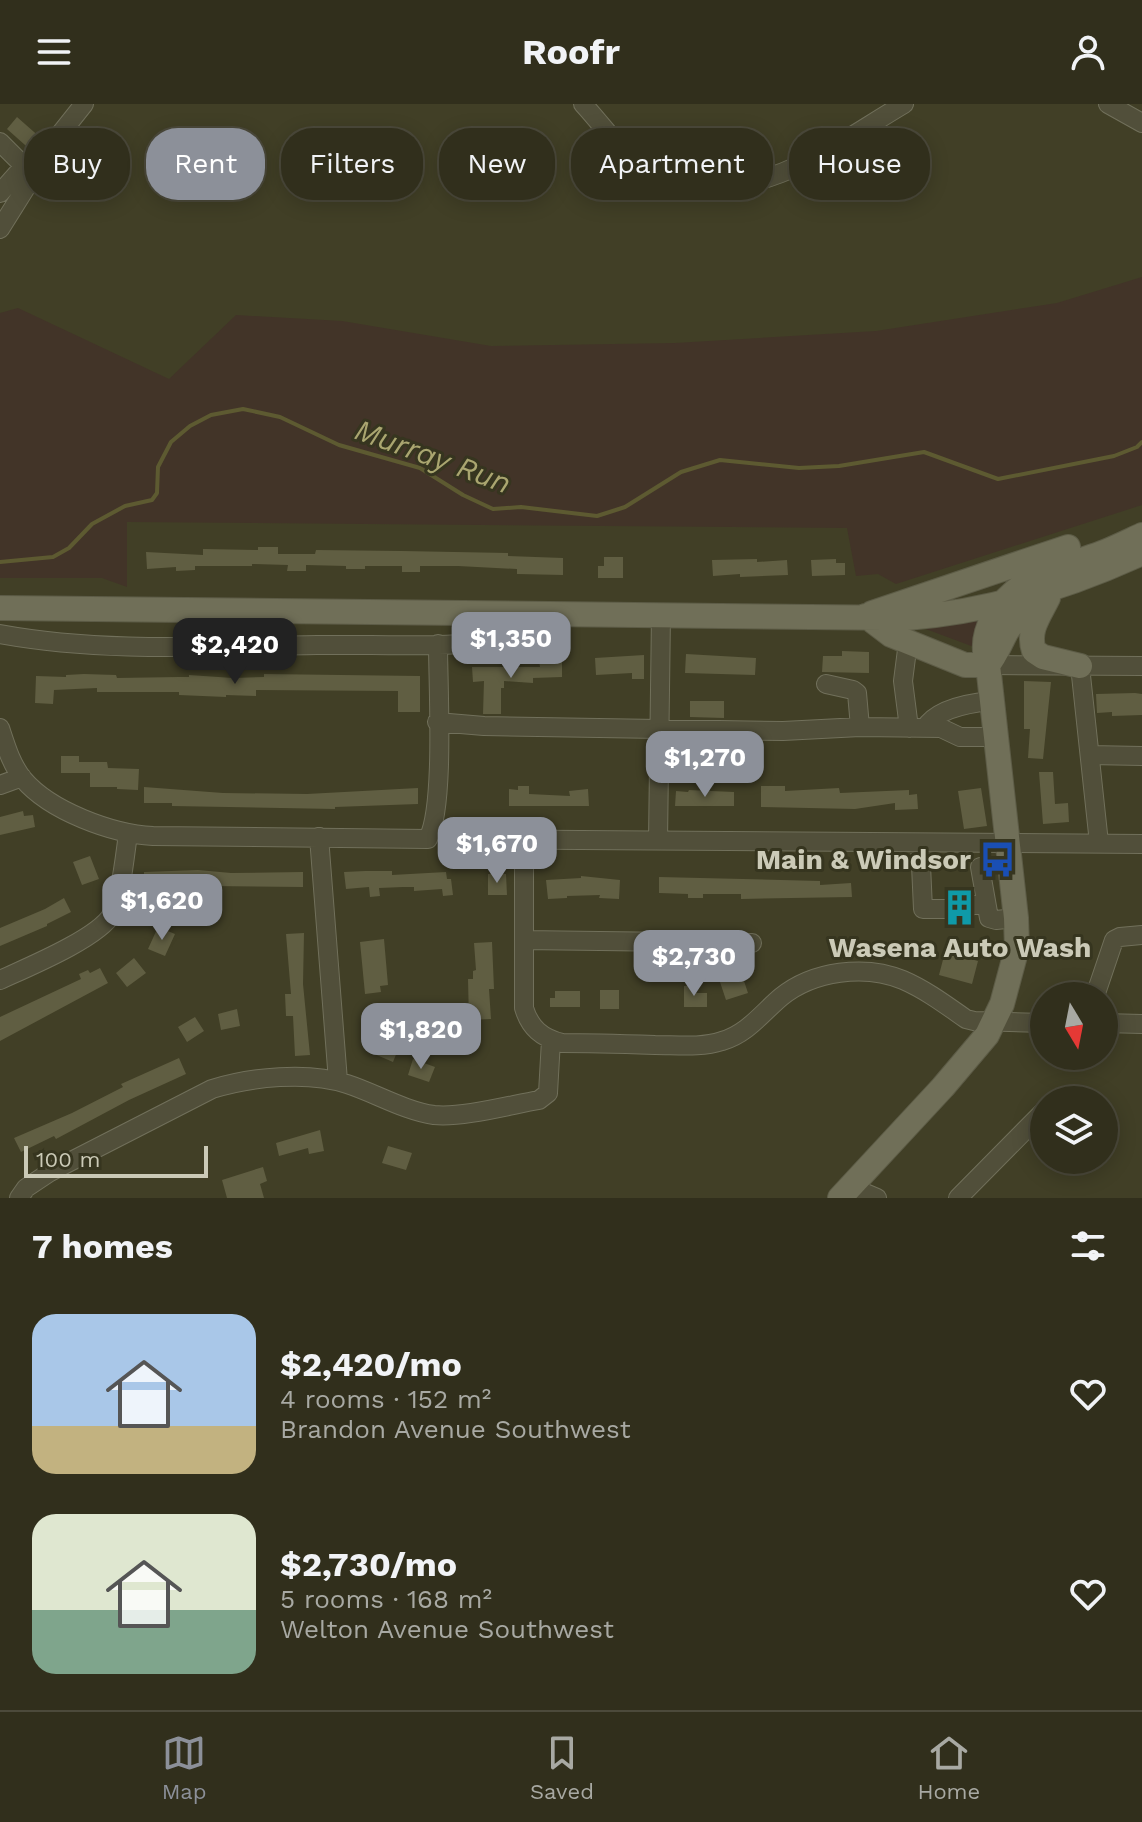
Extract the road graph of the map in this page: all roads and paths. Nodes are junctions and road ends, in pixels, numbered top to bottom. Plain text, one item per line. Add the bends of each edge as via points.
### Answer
1 (84, 104) edge
2 (583, 104) edge
3 (904, 104) edge
4 (1108, 104) edge
5 (1142, 123) edge
6 (64, 128) edge
7 (0, 142) edge
8 (24, 167) edge
9 (24, 174) edge
10 (24, 179) edge
11 (0, 193) edge
12 (0, 229) edge
13 (1142, 523) edge
14 (1142, 535) edge
15 (1142, 553) edge
16 (1060, 589) junction
17 (1002, 603) junction
18 (0, 608) edge
19 (561, 614) junction
20 (661, 614) junction
21 (866, 616) junction
22 (0, 634) edge
23 (908, 642) junction
24 (438, 644) junction
25 (1142, 652) edge
26 (988, 665) junction
27 (1119, 665) junction
28 (1080, 666) junction
29 (1142, 666) edge
30 (826, 684) dead end
31 (991, 701) junction
32 (437, 722) junction
33 (860, 727) junction
34 (0, 728) edge
35 (917, 728) junction
36 (660, 729) junction
37 (995, 737) junction
38 (1090, 755) junction
39 (1142, 756) edge
40 (22, 777) junction
41 (0, 785) edge
42 (128, 834) junction
43 (319, 837) junction
44 (453, 839) dead end
45 (524, 839) junction
46 (658, 841) junction
47 (920, 843) junction
48 (1007, 843) junction
49 (1099, 843) junction
50 (1142, 844) edge
51 (980, 867) dead end
52 (985, 903) junction
53 (1016, 918) junction
54 (1142, 935) edge
55 (524, 940) junction
56 (752, 943) dead end
57 (0, 980) edge
58 (1100, 982) edge
59 (993, 1021) junction
60 (1030, 1022) edge
61 (1118, 1023) edge
62 (1142, 1024) edge
63 (551, 1040) junction
64 (338, 1081) junction
65 (1030, 1124) edge
66 (846, 1193) edge
67 (19, 1198) edge
68 (877, 1198) edge
69 (958, 1198) edge

1 - 6 street
2 - 3 street via 650,174 689,190 734,187 780,175 835,149
4 - 5 street
7 - 8 street
9 - 11 street
10 - 12 street
13 - 21 main road
14 - 17 main road via 1042,573
15 - 16 main road
16 - 17 main road
16 - 26 main road via 1016,620
16 - 28 main road via 1030,639 1043,657
17 - 21 main road via 932,616
17 - 26 main road via 984,642
18 - 19 main road
19 - 20 main road
19 - 24 street via 543,629 518,638
20 - 21 main road
20 - 36 street
21 - 23 main road
21 - 26 main road via 967,652
22 - 24 street via 115,645
23 - 26 main road via 965,665
23 - 35 street via 903,681
24 - 32 street
25 - 27 street
26 - 28 street
26 - 31 main road
27 - 28 street
27 - 29 street
28 - 38 street
30 - 33 street via 857,693
31 - 35 street via 959,706
31 - 37 main road
32 - 36 street
32 - 43 street via 435,821 428,839
33 - 35 street
33 - 36 street
34 - 40 street
35 - 37 street via 941,728 960,737
36 - 46 street
37 - 48 main road
38 - 39 street
38 - 49 street
40 - 41 street
40 - 42 street via 75,815
42 - 43 street
42 - 57 street via 116,906 107,921
43 - 64 street
44 - 45 street
45 - 46 street
45 - 55 street
46 - 47 street
47 - 48 street
47 - 52 street via 923,909
48 - 49 street
48 - 53 main road
49 - 50 street
51 - 52 street
52 - 53 street via 989,918
53 - 59 main road via 1017,948
54 - 58 street via 1114,940
55 - 56 street
55 - 63 street via 524,1008 534,1028
59 - 60 street
59 - 63 street via 966,1019 900,979 850,972 800,985 749,1027 722,1041 690,1045
59 - 66 main road via 977,1049
61 - 62 street
63 - 64 street via 548,1093 539,1100 432,1115
64 - 67 street via 280,1077 212,1089 50,1172
65 - 69 street
66 - 68 street

